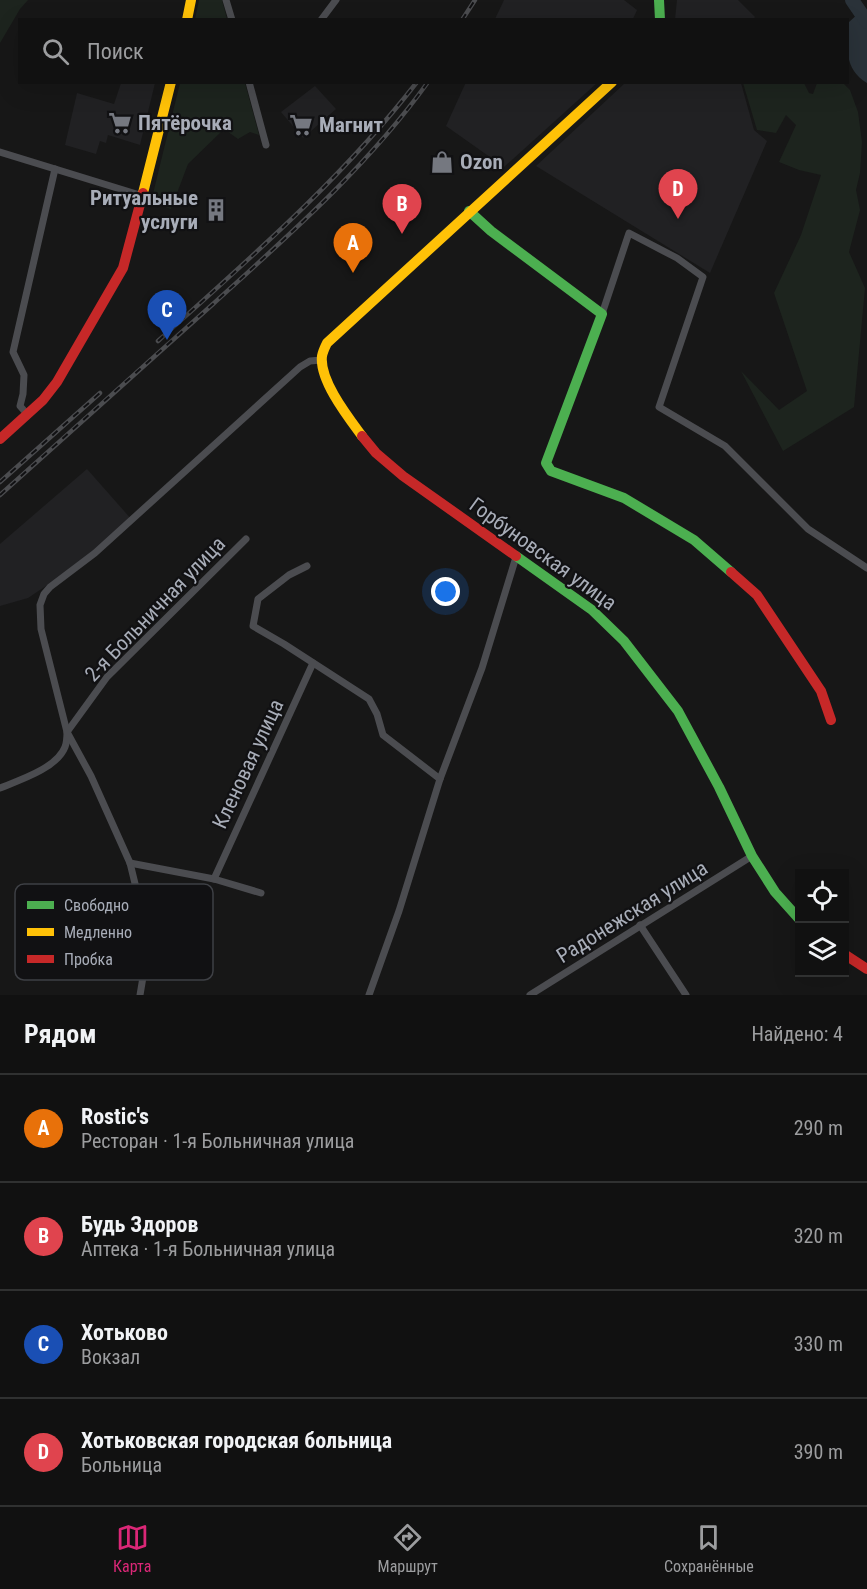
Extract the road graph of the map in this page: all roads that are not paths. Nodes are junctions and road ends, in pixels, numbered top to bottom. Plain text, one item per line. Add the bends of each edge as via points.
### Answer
1 (191, 0) edge
2 (226, 0) edge
3 (336, 0) edge
4 (659, 0) edge
5 (186, 18) edge
6 (231, 18) edge
7 (322, 18) edge
8 (660, 18) edge
9 (171, 84) edge
10 (250, 84) edge
11 (610, 84) edge
12 (266, 146) dead end
13 (0, 152) edge
14 (55, 169) junction
15 (143, 196) junction
16 (469, 211) junction
17 (602, 314) junction
18 (321, 360) junction
19 (28, 415) junction
20 (0, 439) edge
21 (246, 539) dead end
22 (516, 557) junction
23 (307, 566) dead end
24 (867, 568) edge
25 (313, 663) junction
26 (831, 720) dead end
27 (68, 732) junction
28 (440, 779) junction
29 (0, 789) edge
30 (752, 856) junction
31 (130, 864) junction
32 (214, 879) junction
33 (135, 884) edge
34 (261, 893) dead end
35 (795, 914) edge
36 (640, 925) junction
37 (849, 957) edge
38 (867, 969) edge
39 (142, 980) edge
40 (140, 995) edge
41 (369, 995) edge
42 (530, 995) edge
43 (686, 995) edge

1 - 5 main road
2 - 6 street
3 - 7 street
4 - 8 main road
9 - 15 main road
10 - 12 street
11 - 16 main road
13 - 14 street
14 - 15 street
14 - 19 street via 13,351 24,375 20,406
15 - 19 main road via 123,268 57,382
16 - 17 main road
16 - 18 main road via 331,338
17 - 24 street via 629,233 677,258 703,277 659,407 725,446 808,529
17 - 26 main road via 546,463 551,471 624,498 694,540 757,595 821,691
18 - 22 main road, Горбуновская улица via 341,404 373,450
18 - 27 street via 300,367 95,553 44,594 40,604 42,634
19 - 20 main road
21 - 27 street, 2-я Больничная улица via 107,677
22 - 28 street via 482,668
22 - 30 main road, Горбуновская улица via 592,610 624,641 678,711
23 - 25 street via 258,599 253,626
25 - 28 street via 369,699 383,735
25 - 32 street, Кленовая улица
27 - 29 street, 2-я Больничная улица via 65,747 56,759
27 - 31 street via 92,776
28 - 41 street
30 - 35 main road, Горбуновская улица
30 - 36 street, Радонежская улица
31 - 32 street
31 - 33 street
32 - 34 street
36 - 42 street, Радонежская улица
36 - 43 street
37 - 38 main road
39 - 40 street

